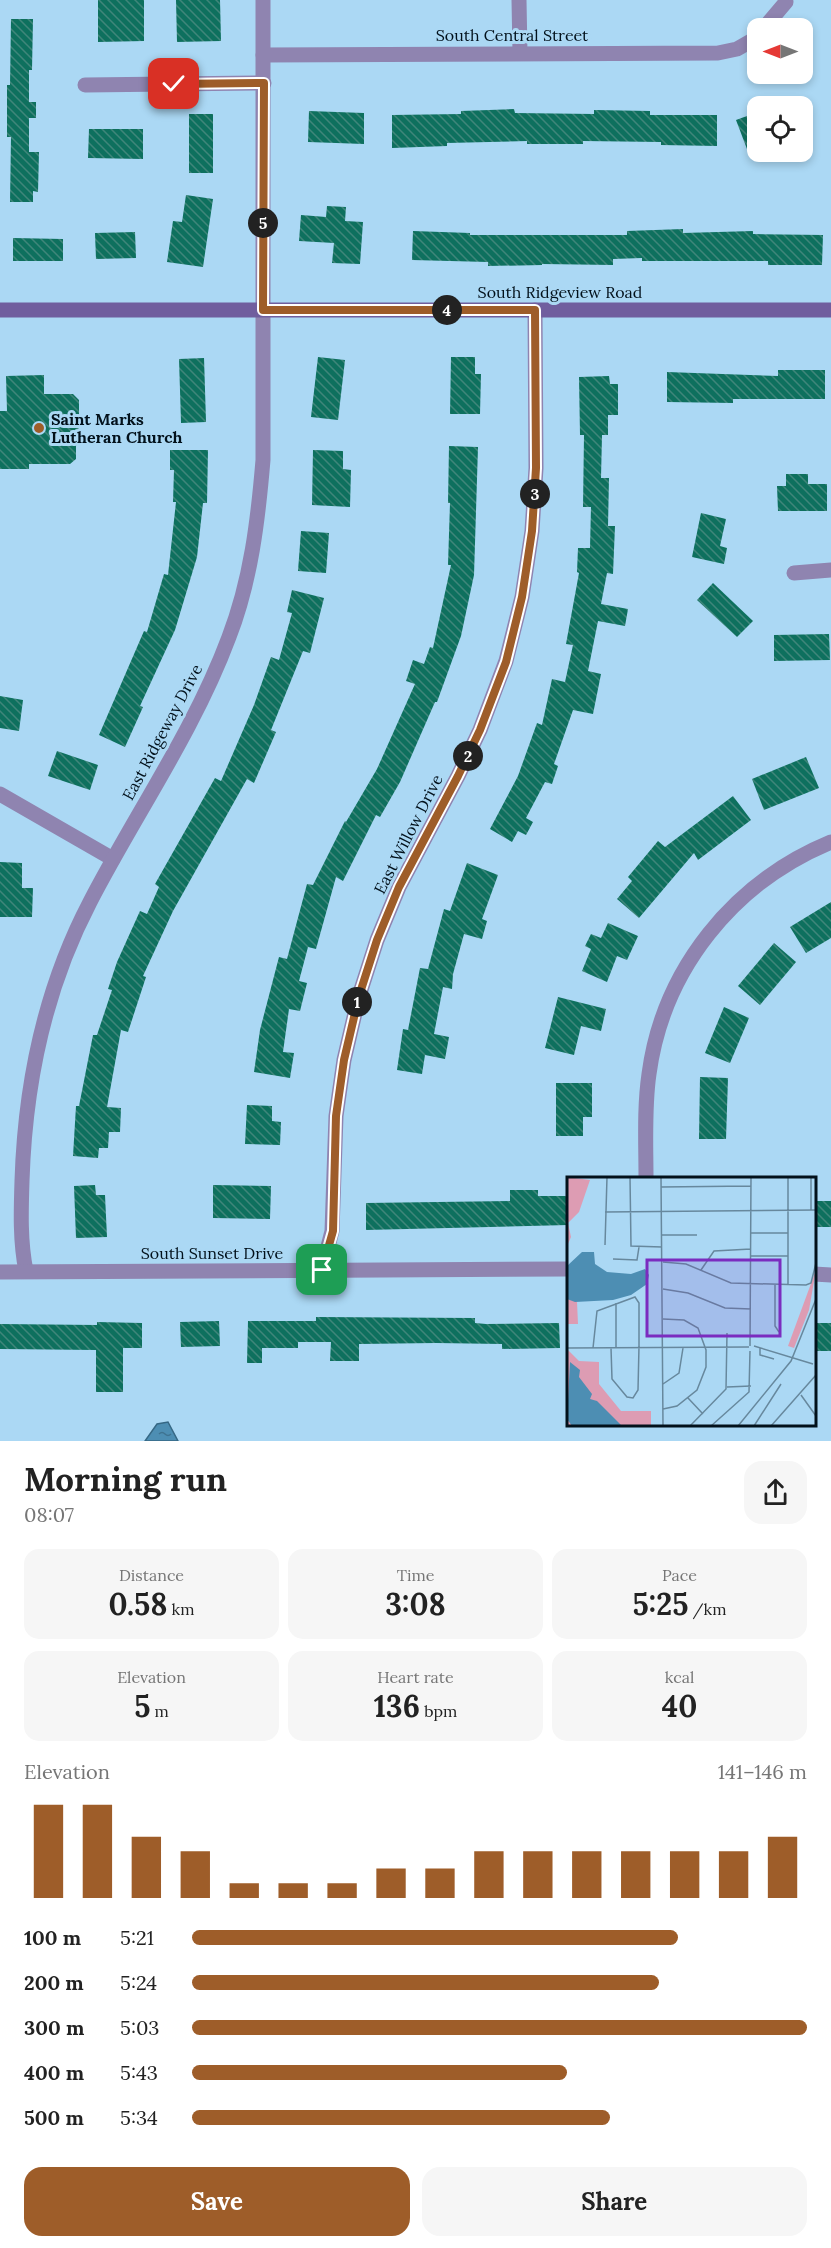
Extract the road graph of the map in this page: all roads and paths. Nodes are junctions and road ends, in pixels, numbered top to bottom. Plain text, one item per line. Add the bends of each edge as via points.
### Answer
1 (263, 0) edge
2 (519, 0) edge
3 (786, 2) dead end
4 (772, 18) edge
5 (747, 43) edge
6 (520, 53) junction
7 (263, 55) junction
8 (264, 83) junction
9 (85, 85) dead end
10 (0, 310) edge
11 (263, 310) junction
12 (535, 310) junction
13 (831, 310) edge
14 (831, 570) edge
15 (794, 573) dead end
16 (0, 794) edge
17 (831, 842) edge
18 (113, 859) junction
19 (646, 1177) edge
20 (567, 1269) edge
21 (322, 1270) junction
22 (26, 1271) junction
23 (0, 1272) edge
24 (816, 1274) edge
25 (831, 1275) edge

1 - 7 street, East Ridgeway Drive
2 - 6 street
3 - 4 street
5 - 6 street, South Central Street via 718,53
6 - 7 street, South Central Street
7 - 8 street, East Ridgeway Drive
8 - 9 street
8 - 11 street, East Ridgeway Drive
10 - 11 main road, South Ridgeview Road
11 - 12 main road, South Ridgeview Road
11 - 18 street, East Ridgeway Drive via 263,460 246,584 205,696
12 - 13 main road, South Ridgeview Road
12 - 21 street, East Willow Drive via 536,468 522,597 506,662 480,730 399,887 359,996 344,1060 338,1105 333,1231
14 - 15 street
16 - 18 street
17 - 19 street via 789,862 747,892 696,949 671,994 654,1041 648,1074
18 - 22 street, East Ridgeway Drive via 61,966 35,1057 23,1146 22,1248
20 - 21 street, South Sunset Drive
21 - 22 street, South Sunset Drive
22 - 23 street, South Sunset Drive
24 - 25 street

